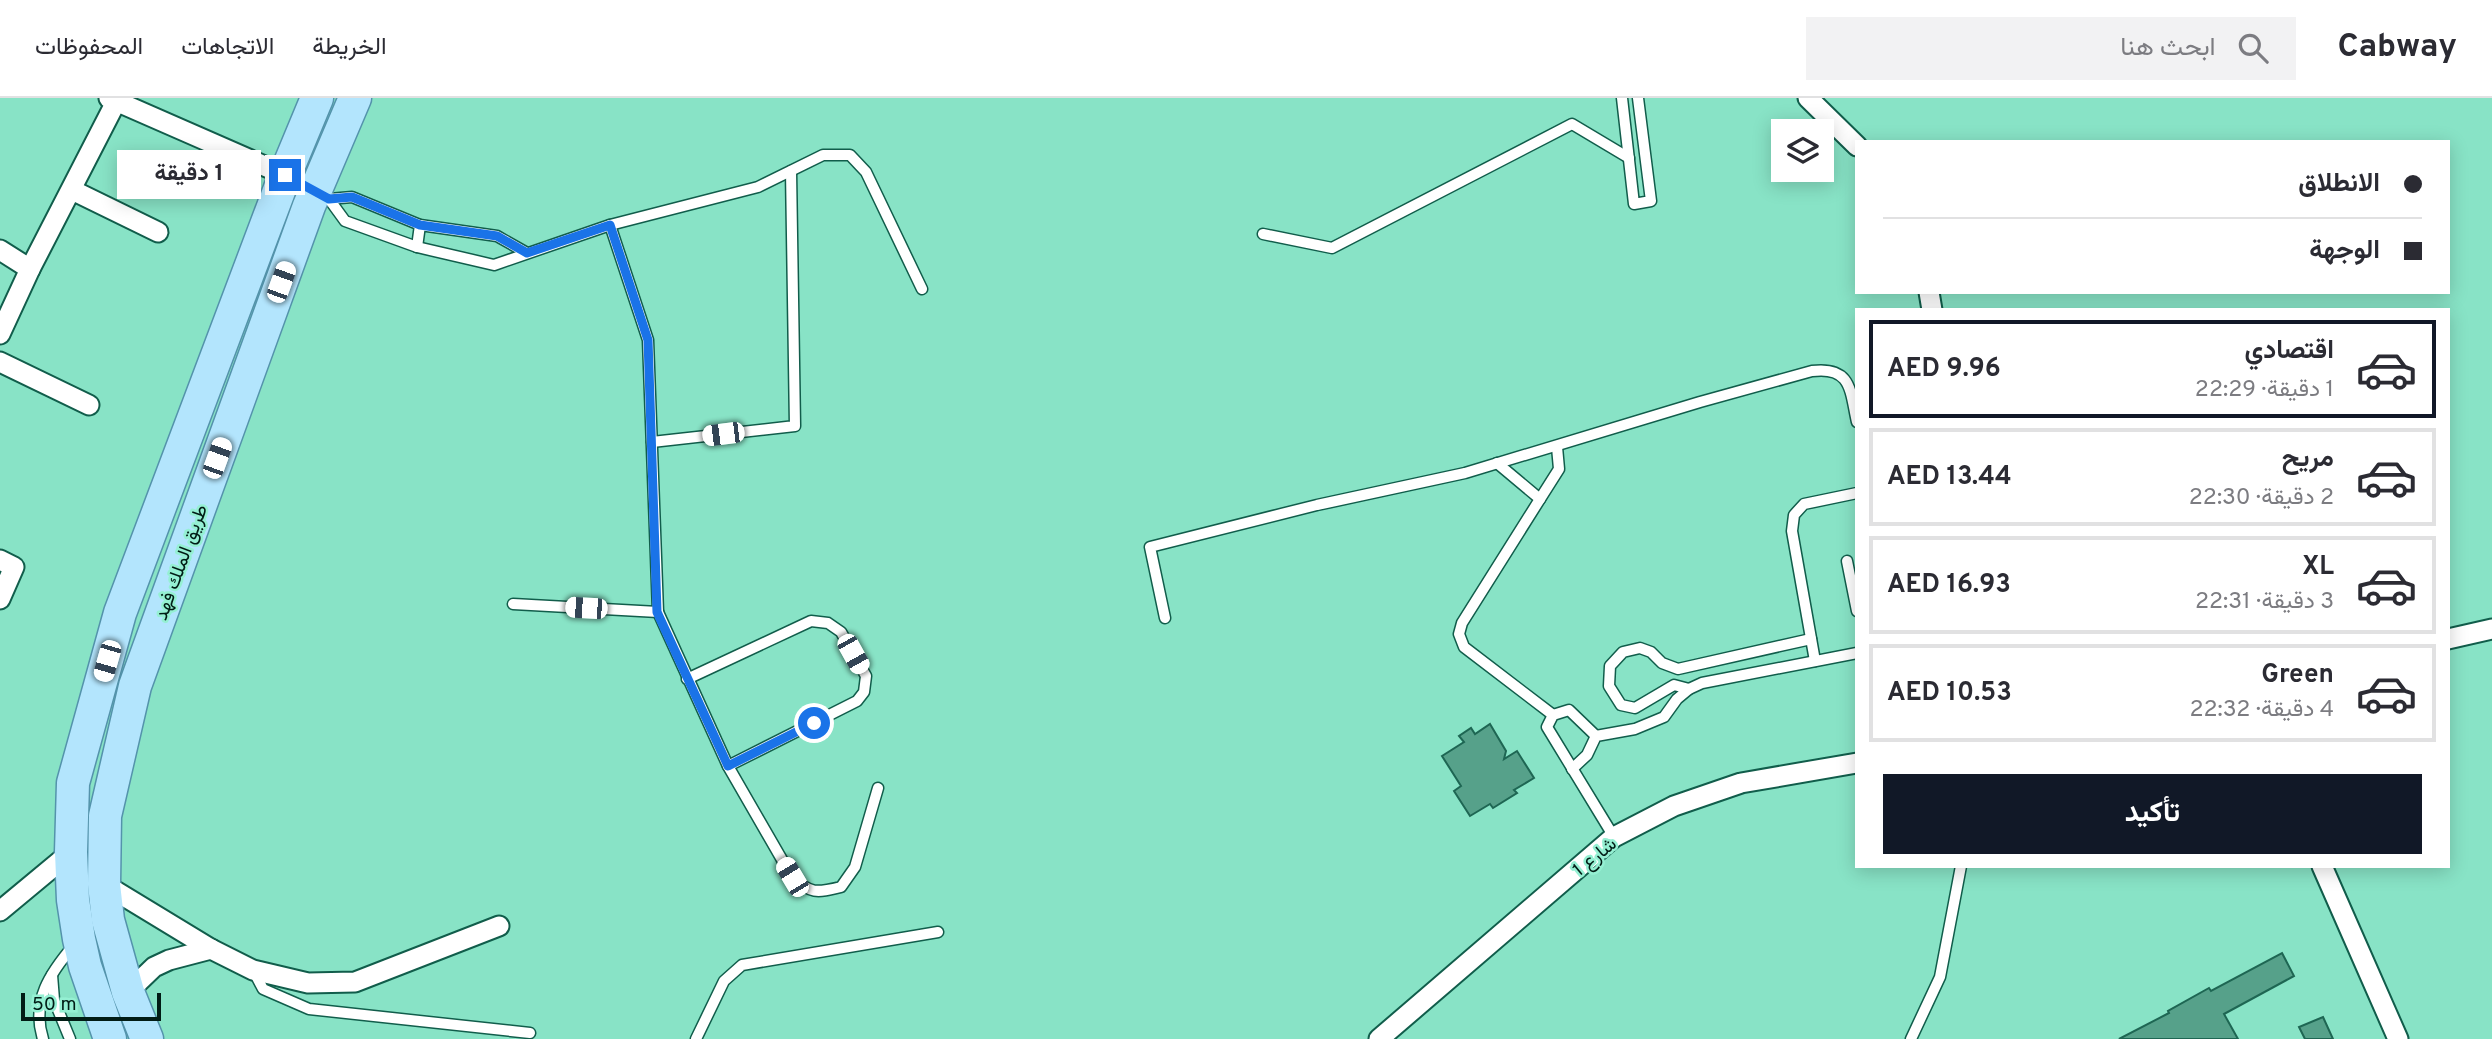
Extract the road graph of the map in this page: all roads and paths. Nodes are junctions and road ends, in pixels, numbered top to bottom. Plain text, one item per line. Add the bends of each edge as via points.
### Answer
1 (317, 98) edge
2 (355, 98) edge
3 (1622, 98) edge
4 (1638, 98) edge
5 (1808, 98) edge
6 (114, 99) edge
7 (1855, 144) edge
8 (1629, 158) junction
9 (791, 171) junction
10 (285, 175) junction
11 (72, 190) junction
12 (321, 195) junction
13 (420, 225) junction
14 (610, 225) junction
15 (158, 232) dead end
16 (1263, 234) dead end
17 (417, 247) junction
18 (0, 250) edge
19 (527, 253) junction
20 (30, 268) junction
21 (922, 289) dead end
22 (0, 334) edge
23 (0, 362) edge
24 (89, 405) dead end
25 (1855, 414) edge
26 (652, 442) junction
27 (1557, 447) junction
28 (1497, 463) junction
29 (1855, 493) edge
30 (1540, 499) junction
31 (0, 560) edge
32 (1847, 561) dead end
33 (0, 599) edge
34 (1855, 601) edge
35 (513, 604) dead end
36 (657, 612) junction
37 (1165, 618) dead end
38 (2492, 629) edge
39 (1811, 639) junction
40 (2450, 639) edge
41 (1855, 653) edge
42 (1815, 661) junction
43 (687, 679) junction
44 (1689, 689) junction
45 (1553, 715) junction
46 (1596, 736) junction
47 (1855, 763) edge
48 (728, 766) junction
49 (1572, 769) junction
50 (878, 788) dead end
51 (1614, 837) junction
52 (71, 852) junction
53 (1961, 868) edge
54 (2323, 868) edge
55 (104, 884) junction
56 (0, 911) edge
57 (499, 926) dead end
58 (938, 932) dead end
59 (79, 939) junction
60 (211, 949) junction
61 (253, 970) junction
62 (52, 971) junction
63 (128, 992) junction
64 (530, 1033) dead end
65 (43, 1039) edge
66 (70, 1039) edge
67 (110, 1039) edge
68 (147, 1039) edge
69 (696, 1039) edge
70 (1379, 1039) edge
71 (1911, 1039) edge
72 (2398, 1039) edge

1 - 10 main road, طريق الملك فهد
2 - 12 main road, طريق الملك فهد
3 - 8 lane
4 - 8 lane via 1651,201 1634,204
5 - 7 street
6 - 10 street
6 - 11 street
8 - 16 lane via 1572,124 1332,248
9 - 14 lane via 758,187
9 - 21 lane via 823,155 850,155 866,172
9 - 26 lane via 795,426
10 - 12 street
10 - 52 main road, طريق الملك فهد via 120,613 73,783
11 - 15 street
11 - 20 street
12 - 13 lane via 352,197
12 - 17 lane via 345,221
12 - 55 main road, طريق الملك فهد via 135,686 105,816
13 - 17 lane
13 - 19 lane via 497,236
14 - 19 lane
14 - 26 lane via 648,340
17 - 19 lane via 494,265
18 - 20 street
20 - 22 street
23 - 24 street
25 - 27 lane via 1847,381 1826,369
26 - 36 lane
27 - 28 lane
27 - 30 lane via 1559,469
28 - 30 lane
28 - 37 lane via 1150,547
29 - 39 lane via 1804,504 1794,515 1792,531
30 - 45 lane via 1459,634 1464,648
31 - 33 street via 14,567
32 - 34 lane
35 - 36 lane
36 - 43 lane
38 - 40 street
39 - 42 lane
39 - 44 lane via 1678,669 1640,648 1623,652 1610,666 1609,686 1621,705 1635,708 1674,685
41 - 42 lane
42 - 44 lane
43 - 48 lane
43 - 48 lane via 811,621 828,622 841,632 866,676 864,692 857,701
44 - 46 lane via 1664,717 1635,729
45 - 46 lane via 1569,710
45 - 49 lane via 1547,727
46 - 49 lane via 1587,755
47 - 51 street, شارع 1 via 1741,783 1674,806
48 - 50 lane via 792,877 805,890 841,887 855,867
49 - 51 lane
51 - 70 street, شارع 1
52 - 56 street
52 - 59 main road, طريق الملك فهد
53 - 71 lane via 1940,977
54 - 72 street
55 - 60 street
55 - 63 main road, طريق الملك فهد via 108,920
57 - 61 street via 355,982 308,983
58 - 69 lane via 742,965 724,981
59 - 62 lane
59 - 67 main road, طريق الملك فهد
60 - 61 street
60 - 63 street via 154,967
61 - 64 lane via 263,989 309,1010
62 - 65 lane via 40,1005
62 - 66 lane via 54,1000
63 - 68 main road, طريق الملك فهد

